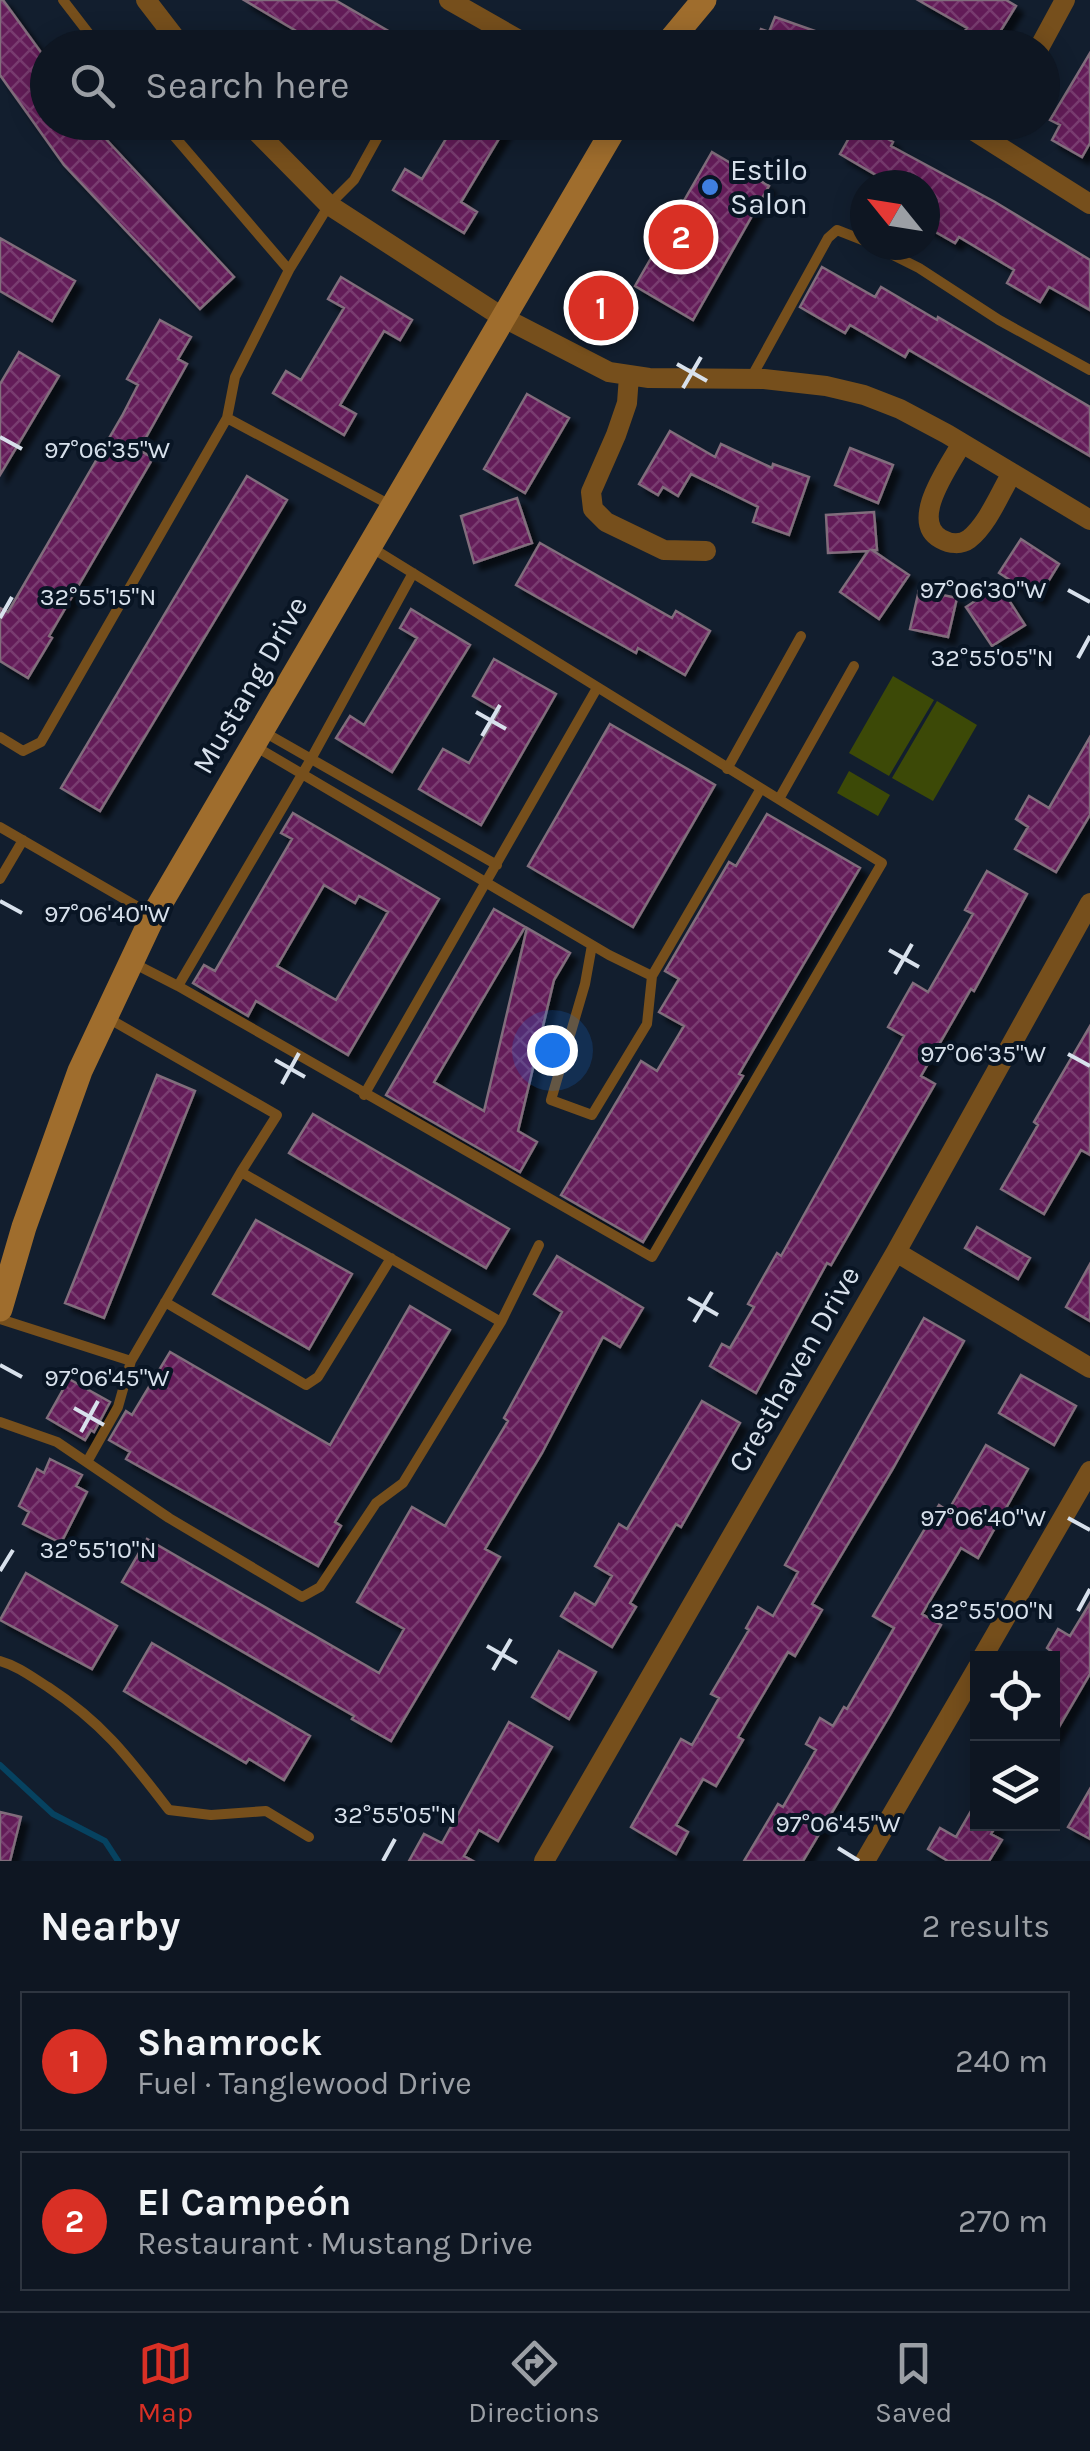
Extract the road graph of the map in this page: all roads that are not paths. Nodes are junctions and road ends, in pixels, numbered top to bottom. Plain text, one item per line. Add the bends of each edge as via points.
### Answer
1 (63, 0) edge
2 (146, 0) edge
3 (450, 0) edge
4 (704, 0) edge
5 (1065, 0) edge
6 (86, 30) edge
7 (169, 30) edge
8 (502, 30) edge
9 (679, 30) edge
10 (1048, 30) edge
11 (177, 140) edge
12 (264, 140) edge
13 (376, 140) edge
14 (607, 140) edge
15 (1004, 140) edge
16 (1090, 204) edge
17 (328, 205) junction
18 (850, 235) edge
19 (904, 260) edge
20 (289, 270) junction
21 (502, 317) junction
22 (1090, 370) edge
23 (629, 376) junction
24 (750, 379) junction
25 (226, 418) junction
26 (962, 443) junction
27 (1012, 473) junction
28 (392, 506) junction
29 (1090, 520) edge
30 (369, 546) junction
31 (706, 551) dead end
32 (413, 573) junction
33 (801, 636) dead end
34 (854, 666) dead end
35 (597, 688) junction
36 (0, 737) edge
37 (256, 737) junction
38 (311, 759) junction
39 (727, 769) junction
40 (300, 773) junction
41 (760, 790) junction
42 (779, 799) junction
43 (0, 827) edge
44 (22, 840) junction
45 (497, 866) junction
46 (0, 879) edge
47 (487, 883) junction
48 (1090, 903) edge
49 (153, 916) junction
50 (592, 945) junction
51 (130, 962) junction
52 (652, 976) junction
53 (178, 986) junction
54 (105, 1016) junction
55 (364, 1094) junction
56 (241, 1172) junction
57 (539, 1245) dead end
58 (896, 1252) junction
59 (391, 1258) junction
60 (4, 1276) edge
61 (165, 1302) junction
62 (0, 1309) edge
63 (0, 1319) edge
64 (501, 1322) junction
65 (131, 1360) junction
66 (1090, 1368) edge
67 (0, 1422) edge
68 (87, 1462) junction
69 (1090, 1471) edge
70 (986, 1651) edge
71 (0, 1661) edge
72 (970, 1681) edge
73 (308, 1837) dead end
74 (544, 1861) edge
75 (866, 1861) edge

1 - 6 lane
2 - 7 street
3 - 8 street
4 - 9 main road
5 - 10 street
11 - 20 lane
12 - 17 street
13 - 17 lane via 354,180
14 - 21 main road, Mustang Drive
15 - 16 street
17 - 20 lane
17 - 21 street
18 - 24 lane via 837,230 828,238
19 - 22 lane
20 - 25 lane via 235,376
21 - 23 street via 608,372
21 - 28 main road, Mustang Drive
23 - 24 street
23 - 31 street via 616,435 591,492 593,509 664,550
24 - 26 street via 864,395
25 - 28 lane
25 - 36 lane via 42,742 23,752
26 - 27 street
26 - 27 street via 933,496 927,519 934,535 949,544 967,541
27 - 29 street
28 - 30 main road, Mustang Drive
30 - 32 lane
30 - 37 main road, Mustang Drive
32 - 35 lane
32 - 38 lane
33 - 39 lane
34 - 42 lane
35 - 39 lane
35 - 45 lane
37 - 38 lane
37 - 40 lane
37 - 49 main road, Mustang Drive
38 - 40 lane
38 - 45 lane
39 - 41 lane
40 - 47 lane
40 - 53 lane
41 - 42 lane
41 - 52 lane
42 - 55 lane via 882,863 652,1257
43 - 44 lane
44 - 46 lane
44 - 49 lane
45 - 47 lane
47 - 50 lane
47 - 55 lane
48 - 58 street, Cresthaven Drive
49 - 51 main road, Mustang Drive
50 - 52 lane
50 - 52 lane via 551,1100 592,1114 647,1024
51 - 53 lane
51 - 54 main road, Mustang Drive
53 - 55 lane
54 - 56 lane via 277,1115
54 - 60 main road, Mustang Drive
56 - 59 lane
56 - 61 lane
57 - 64 lane
58 - 66 street
58 - 74 street, Cresthaven Drive
59 - 61 lane via 318,1377 306,1386
59 - 64 lane
60 - 62 main road, Mustang Drive
61 - 65 lane
63 - 65 lane
64 - 68 lane via 403,1482 376,1503 320,1587 302,1597
65 - 68 lane via 118,1407
67 - 68 lane via 57,1442
69 - 70 street
71 - 73 lane via 86,1715 120,1745 169,1810 266,1811
72 - 75 street

